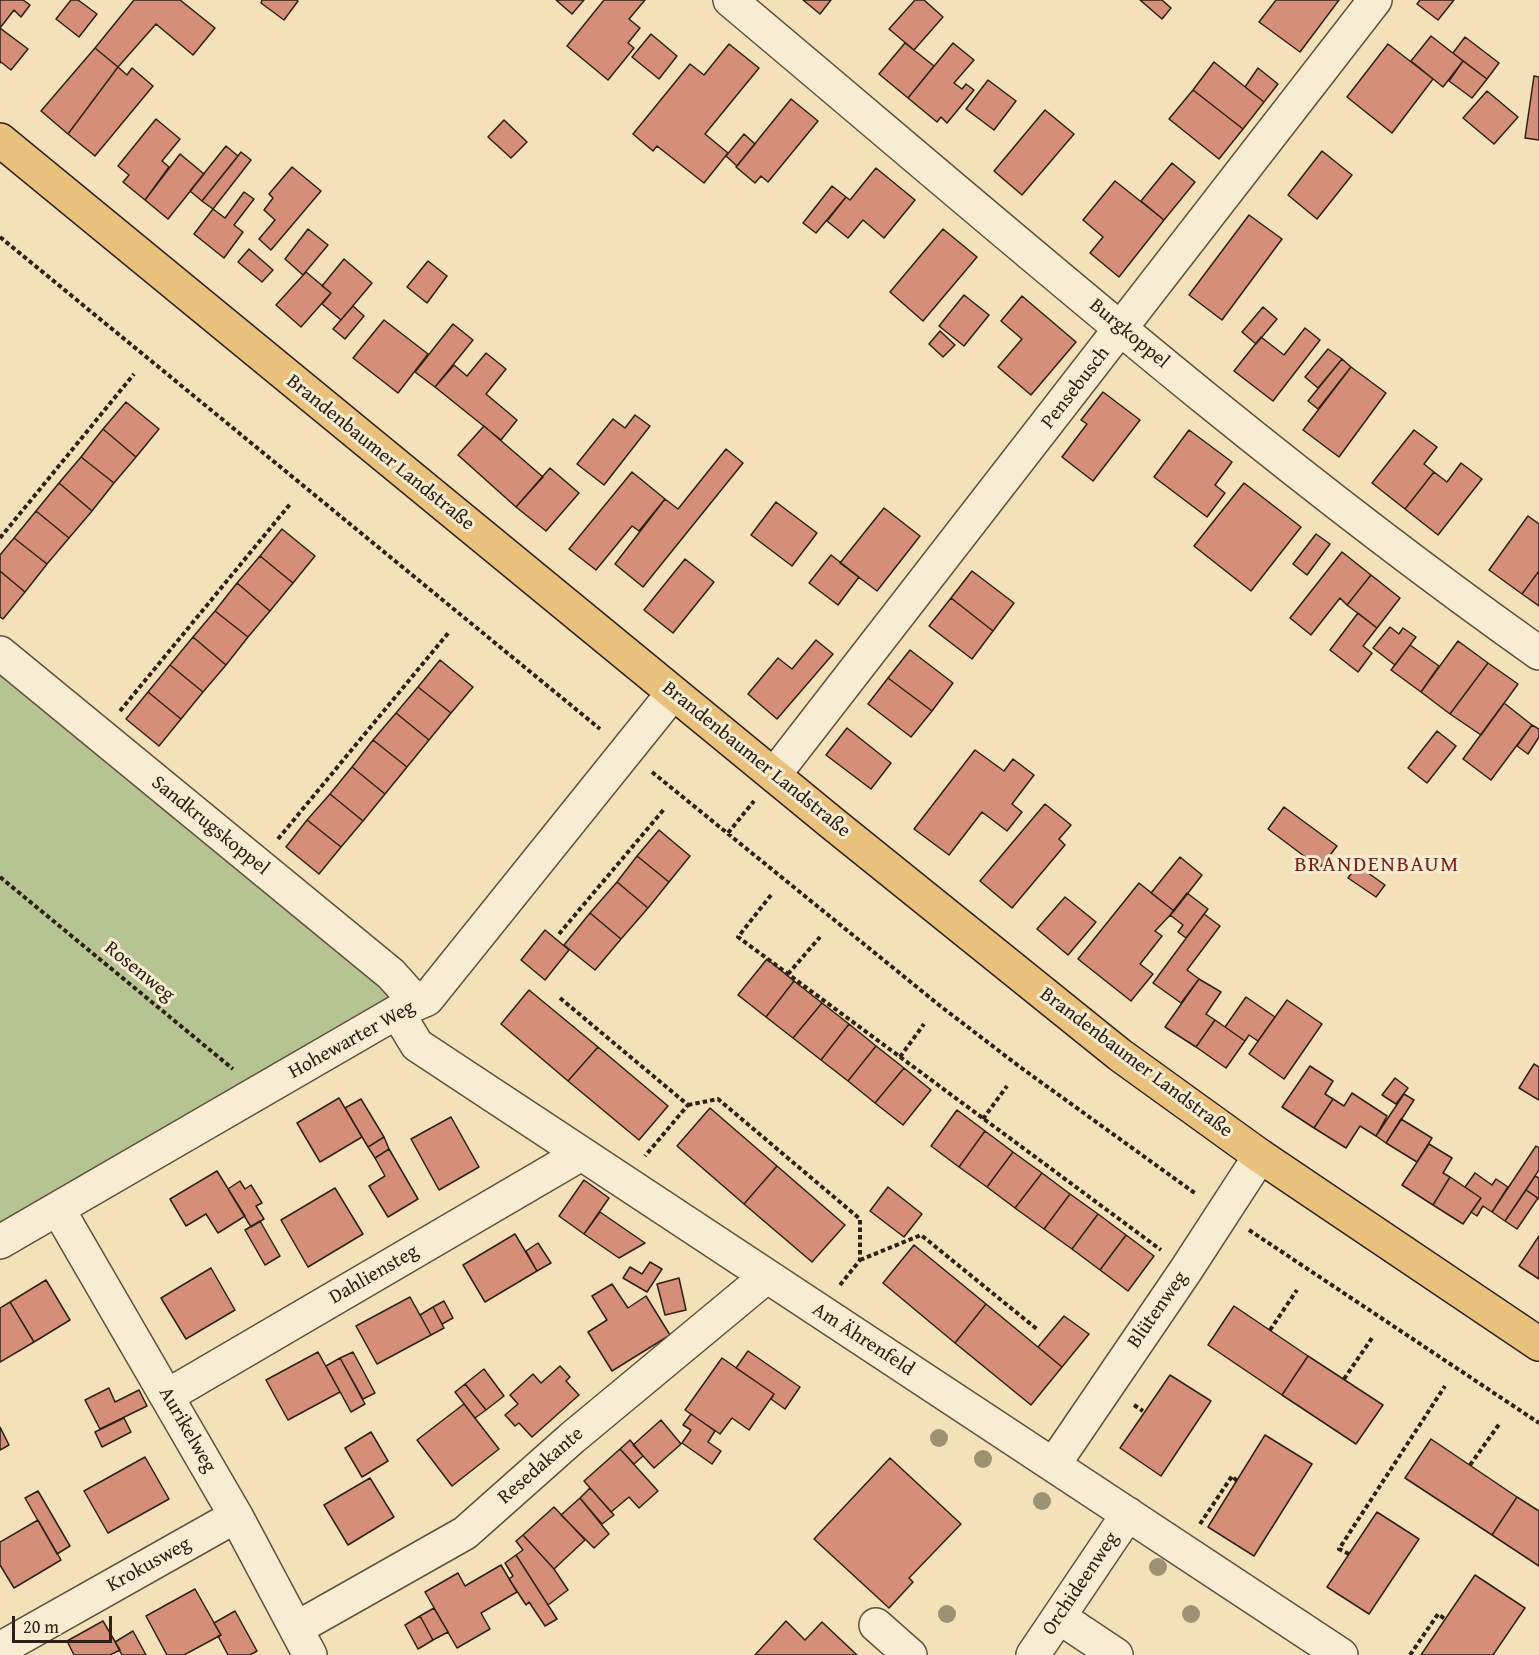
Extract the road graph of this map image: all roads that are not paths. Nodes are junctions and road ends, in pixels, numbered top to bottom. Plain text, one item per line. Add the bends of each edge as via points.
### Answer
1 (730, 0) edge
2 (1375, 0) edge
3 (0, 140) edge
4 (1122, 329) junction
5 (0, 653) edge
6 (1539, 653) edge
7 (674, 693) junction
8 (774, 775) junction
9 (407, 1008) junction
10 (581, 1154) junction
11 (1260, 1156) junction
12 (58, 1209) junction
13 (0, 1242) edge
14 (766, 1277) junction
15 (1539, 1344) edge
16 (167, 1396) junction
17 (1054, 1464) junction
18 (1128, 1514) junction
19 (236, 1516) junction
20 (1059, 1617) junction
21 (876, 1625) dead end
22 (303, 1641) edge
23 (0, 1649) edge
24 (910, 1655) edge
25 (1033, 1655) edge
26 (1116, 1655) edge
27 (1341, 1655) edge

1 - 4 street, Burgkoppel
2 - 4 street, Pensebusch
3 - 7 main road, Brandenbaumer Landstraße
4 - 6 street, Burgkoppel via 1295,472
4 - 8 street, Pensebusch
5 - 9 street, Sandkrugskoppel via 391,974
7 - 8 main road, Brandenbaumer Landstraße
7 - 9 street, Hohewarter Weg via 427,999
8 - 11 main road, Brandenbaumer Landstraße via 1120,1055
9 - 10 street, Am Ährenfeld via 417,1045
9 - 12 street, Hohewarter Weg
10 - 14 street, Am Ährenfeld
10 - 16 street, Dahliensteg
11 - 15 main road, Brandenbaumer Landstraße
11 - 17 street, Blütenweg
12 - 13 street, Hohewarter Weg
12 - 16 street, Aurikelweg
14 - 17 street, Am Ährenfeld
14 - 22 street, Resedakante via 572,1438 465,1533
16 - 19 street, Aurikelweg
17 - 18 street, Am Ährenfeld
18 - 20 street, Orchideenweg
18 - 27 street, Am Ährenfeld
19 - 22 street, Aurikelweg
19 - 23 street, Krokusweg
20 - 25 street, Orchideenweg
20 - 26 street
21 - 24 street

